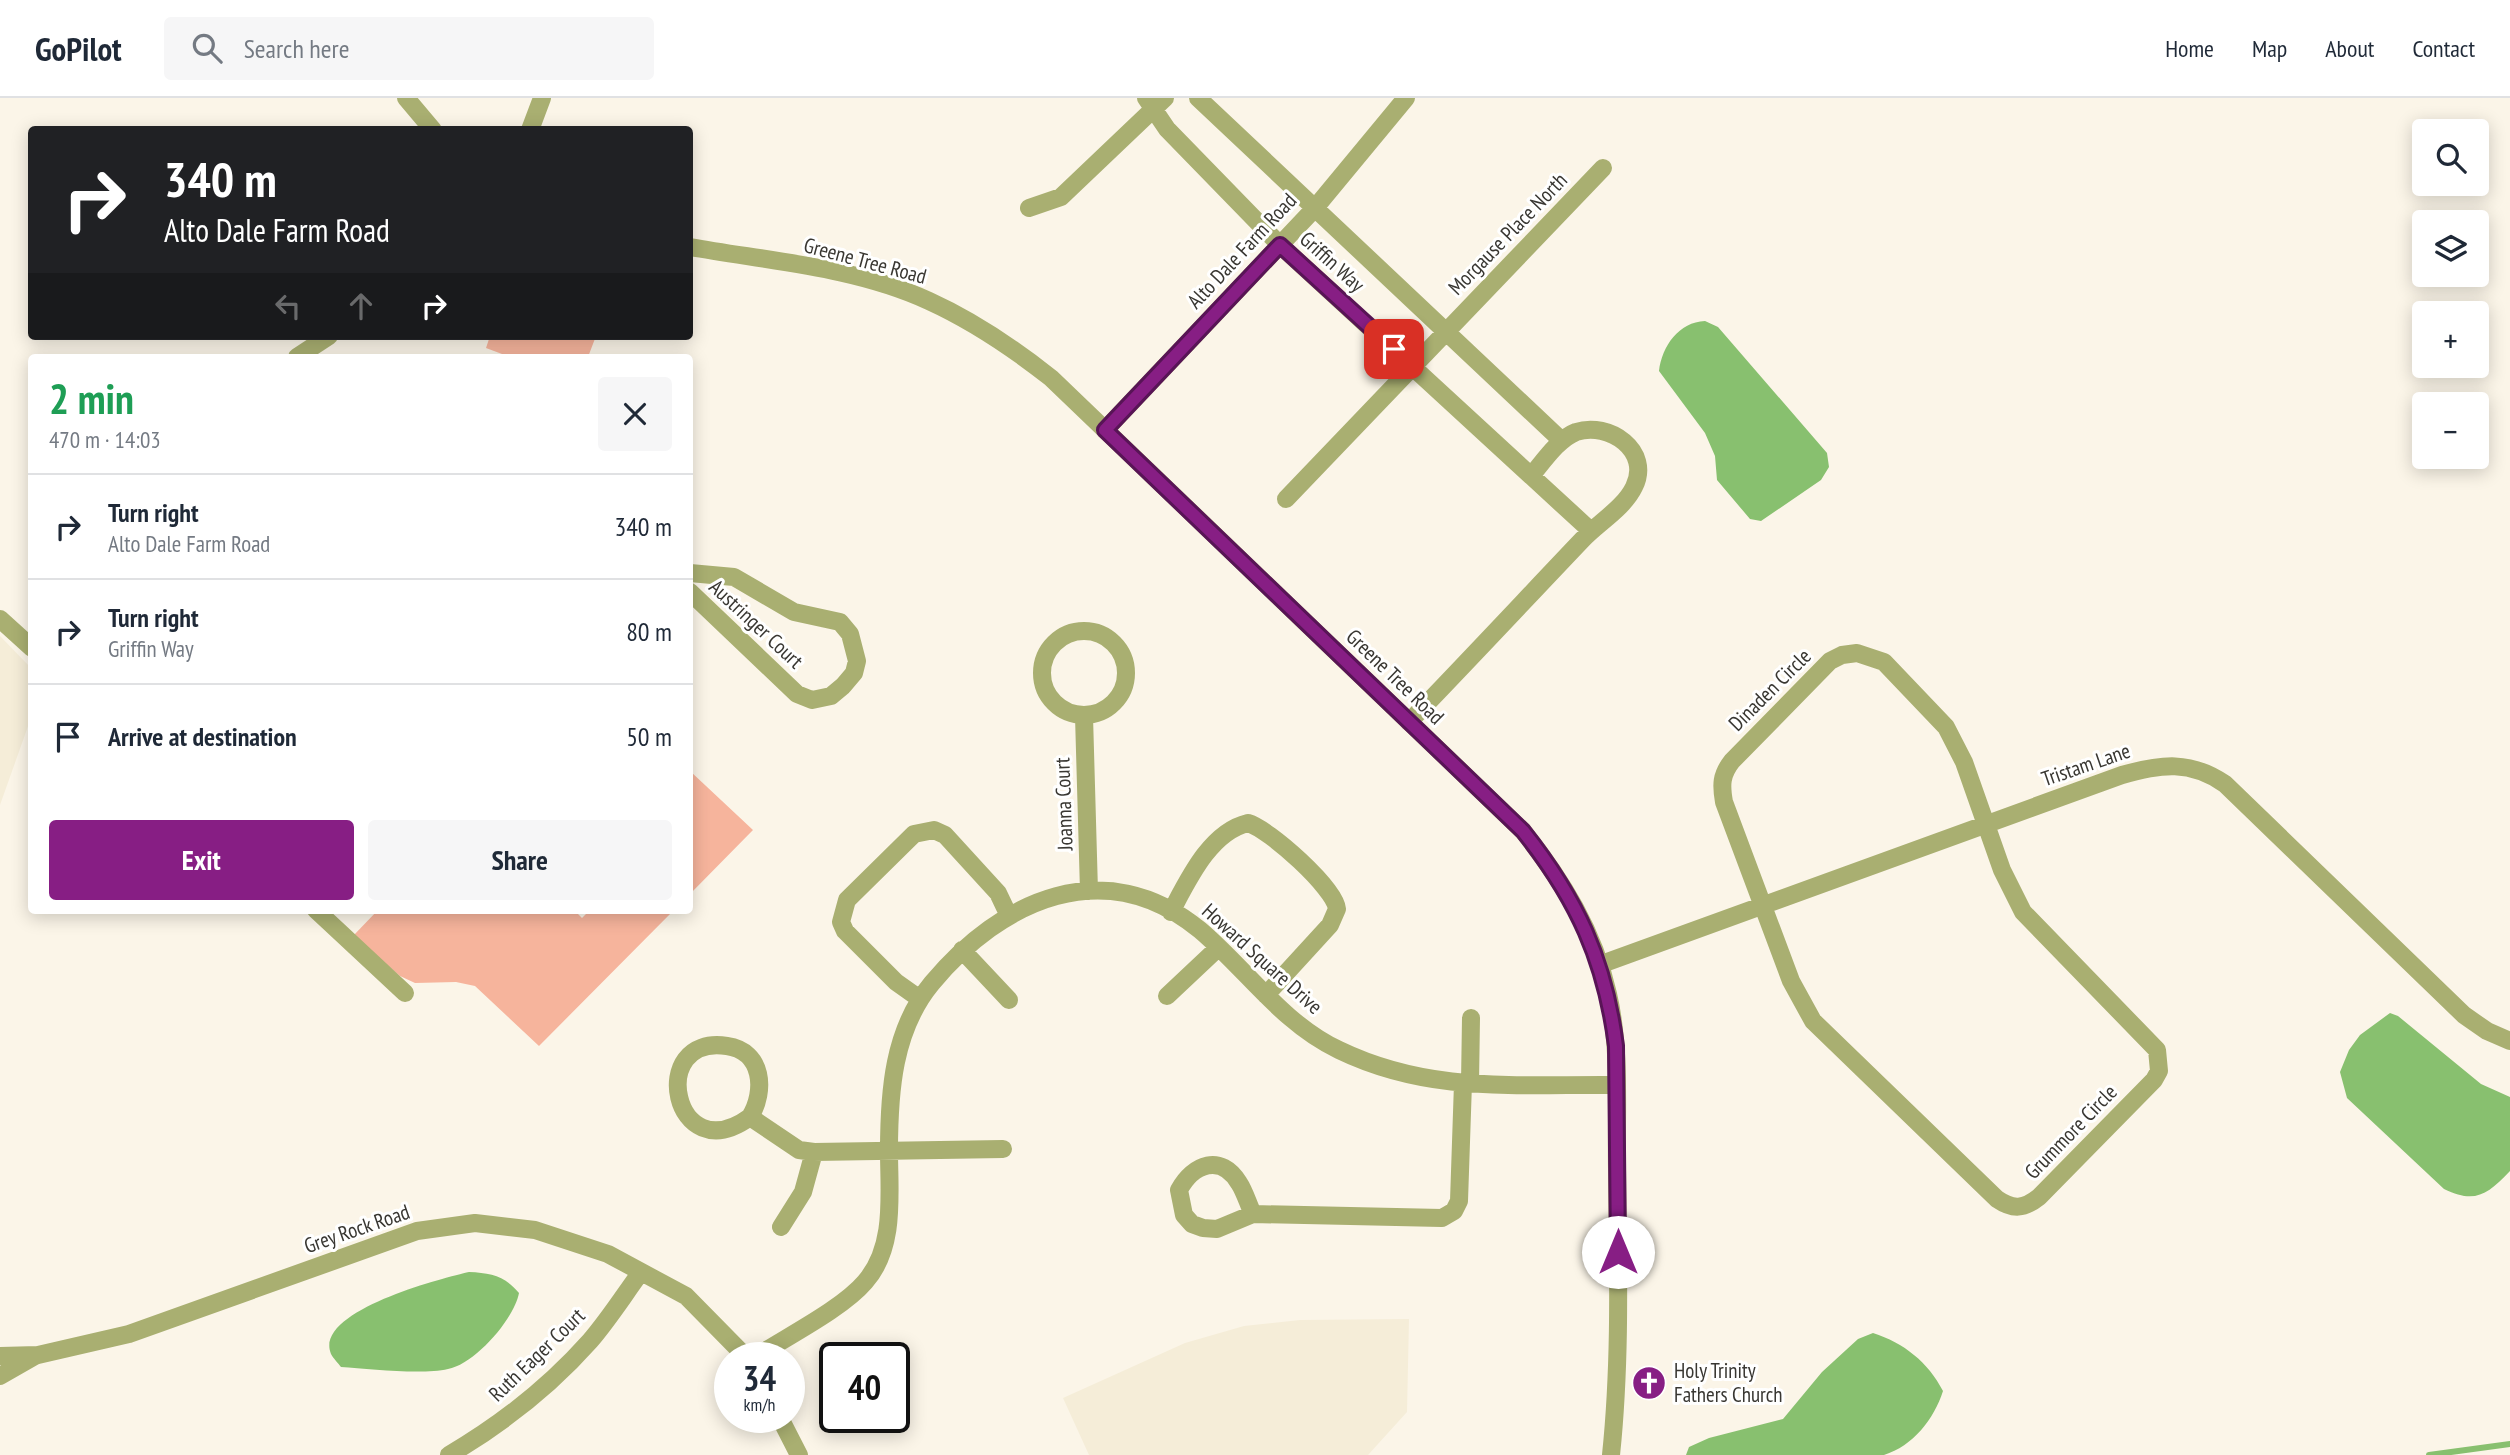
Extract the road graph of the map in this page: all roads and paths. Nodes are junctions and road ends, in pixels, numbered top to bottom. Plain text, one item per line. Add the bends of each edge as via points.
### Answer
1 (406, 98) edge
2 (542, 98) edge
3 (1198, 98) edge
4 (1406, 98) edge
5 (1155, 102) edge
6 (430, 126) edge
7 (532, 126) edge
8 (1603, 168) dead end
9 (1029, 208) dead end
10 (1315, 208) junction
11 (1280, 245) junction
12 (693, 248) edge
13 (1446, 332) junction
14 (323, 340) edge
15 (302, 354) edge
16 (1413, 366) junction
17 (1105, 430) junction
18 (1562, 441) junction
19 (1531, 476) junction
20 (1286, 499) dead end
21 (1591, 531) junction
22 (693, 573) edge
23 (693, 595) edge
24 (0, 619) edge
25 (28, 644) edge
26 (1084, 716) junction
27 (1409, 722) junction
28 (1986, 824) junction
29 (1089, 891) junction
30 (1762, 906) junction
31 (1171, 912) junction
32 (320, 914) edge
33 (1008, 914) junction
34 (1218, 948) junction
35 (962, 950) junction
36 (1599, 965) junction
37 (405, 993) dead end
38 (1266, 995) junction
39 (1167, 996) dead end
40 (920, 999) junction
41 (1009, 1000) dead end
42 (1471, 1018) dead end
43 (2510, 1041) edge
44 (1466, 1083) junction
45 (1616, 1085) junction
46 (750, 1117) junction
47 (1003, 1149) dead end
48 (889, 1151) junction
49 (814, 1152) junction
50 (1252, 1214) dead end
51 (781, 1227) dead end
52 (641, 1272) junction
53 (731, 1342) edge
54 (779, 1342) edge
55 (38, 1354) junction
56 (0, 1356) edge
57 (0, 1376) edge
58 (788, 1433) edge
59 (449, 1455) edge
60 (799, 1455) edge
61 (1611, 1455) edge

1 - 6 street
2 - 7 street
3 - 10 street, Griffin Way
4 - 10 street, Alto Dale Farm Road
5 - 9 street via 1061,197
5 - 11 street, Griffin Way via 1193,157
8 - 13 street, Morgause Place North
10 - 11 street, Alto Dale Farm Road
10 - 13 street, Griffin Way
11 - 16 street, Griffin Way
11 - 17 street, Alto Dale Farm Road
12 - 17 street, Greene Tree Road via 816,269 927,300 1017,352
13 - 16 street, Morgause Place North
13 - 18 street, Griffin Way
14 - 15 street
16 - 19 street, Griffin Way
16 - 20 street, Morgause Place North
17 - 27 street, Greene Tree Road
18 - 19 street
18 - 21 street via 1574,433 1600,430 1626,442 1635,456 1635,486
19 - 21 street, Griffin Way
21 - 27 street
22 - 23 street, Austringer Court via 734,577 794,612 840,622 856,648 854,673 831,696 812,700 797,694
24 - 25 street
26 - 26 street via 1066,712 1050,699 1041,678 1045,656 1066,634 1088,630 1108,638 1121,652 1127,671 1116,701 1102,712
26 - 29 street, Joanna Court
27 - 36 street, Greene Tree Road via 1523,831 1545,859 1576,909
28 - 30 street, Tristam Lane
28 - 30 street, Dinaden Circle via 1946,727 1884,662 1857,653 1842,655 1830,661 1724,771 1724,802
28 - 30 street, Grummore Circle via 2023,912 2148,1038 2160,1060 2154,1080 2029,1205 2007,1206 1997,1199 1813,1021 1790,981
28 - 43 street, Tristam Lane via 2154,766 2174,764 2210,773 2464,1015
29 - 31 street, Howard Square Drive via 1125,895
29 - 33 street, Howard Square Drive via 1050,897
30 - 36 street, Tristam Lane
31 - 34 street, Howard Square Drive
31 - 38 street via 1199,864 1230,831 1248,823 1268,832 1332,894 1337,909 1330,925
32 - 37 street
33 - 35 street, Howard Square Drive
33 - 40 street via 998,893 945,835 934,830 914,834 847,900 841,922 896,982
34 - 38 street, Howard Square Drive
34 - 39 street
35 - 40 street, Howard Square Drive
35 - 41 street
36 - 45 street, Greene Tree Road via 1612,1016
38 - 44 street, Howard Square Drive via 1337,1050 1400,1075
40 - 48 street, Howard Square Drive via 897,1053
42 - 44 street
44 - 45 street, Howard Square Drive
44 - 50 street via 1459,1201 1454,1211 1442,1218 1391,1220
45 - 61 street, Greene Tree Road via 1618,1352
46 - 46 street via 728,1129 711,1130 688,1118 676,1093 677,1076 686,1059 717,1044 745,1054 753,1062 761,1087
46 - 49 street via 799,1150
47 - 48 street
48 - 49 street
48 - 54 street, Howard Square Drive via 888,1231 866,1281
49 - 51 street via 803,1192
52 - 53 street, Grey Rock Road via 686,1296
52 - 55 street, Grey Rock Road via 608,1254 535,1230 475,1223 447,1226 417,1231 130,1334
52 - 59 street, Ruth Eager Court via 565,1366 495,1426
55 - 56 street, Grey Rock Road
55 - 57 street, Grey Rock Road
58 - 60 street

